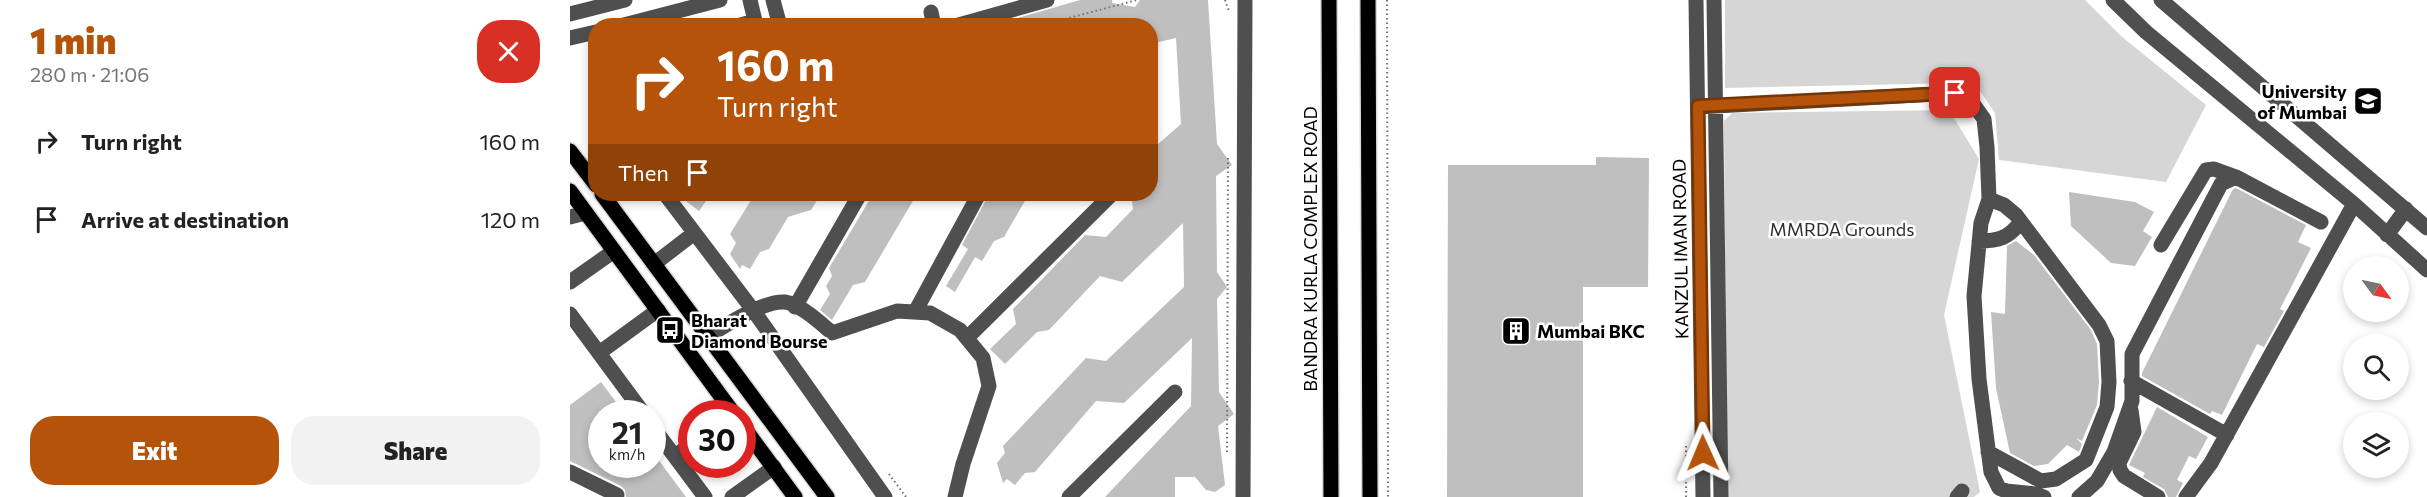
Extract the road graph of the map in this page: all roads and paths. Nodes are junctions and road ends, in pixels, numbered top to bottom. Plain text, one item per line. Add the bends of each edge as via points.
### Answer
1 (625, 0) edge
2 (720, 0) edge
3 (750, 0) edge
4 (773, 0) edge
5 (1047, 0) edge
6 (1137, 0) edge
7 (1225, 0) edge
8 (1245, 0) edge
9 (1329, 0) edge
10 (1368, 0) edge
11 (1387, 0) edge
12 (1696, 0) edge
13 (1714, 0) edge
14 (2113, 0) edge
15 (2161, 0) edge
16 (1230, 13) dead end
17 (570, 14) edge
18 (676, 18) edge
19 (754, 18) edge
20 (778, 18) edge
21 (983, 18) edge
22 (1069, 18) edge
23 (588, 34) edge
24 (570, 38) edge
25 (1698, 106) junction
26 (1715, 106) junction
27 (570, 151) edge
28 (1228, 154) dead end
29 (588, 175) edge
30 (2236, 177) junction
31 (570, 191) edge
32 (1989, 199) junction
33 (607, 201) edge
34 (670, 201) edge
35 (856, 201) edge
36 (975, 201) edge
37 (1105, 201) edge
38 (2354, 204) junction
39 (2406, 209) junction
40 (586, 213) junction
41 (570, 217) edge
42 (2021, 222) junction
43 (2321, 222) dead end
44 (2427, 228) edge
45 (693, 234) junction
46 (2387, 235) junction
47 (1979, 241) junction
48 (2161, 245) dead end
49 (614, 251) junction
50 (654, 264) junction
51 (2427, 270) edge
52 (570, 282) edge
53 (795, 307) junction
54 (658, 310) junction
55 (753, 310) junction
56 (915, 312) junction
57 (570, 314) edge
58 (708, 336) junction
59 (967, 338) junction
60 (599, 353) junction
61 (2131, 381) junction
62 (1175, 392) dead end
63 (634, 400) edge
64 (724, 400) edge
65 (2131, 407) junction
66 (2227, 435) junction
67 (756, 443) edge
68 (666, 444) edge
69 (1988, 452) junction
70 (678, 454) edge
71 (675, 456) junction
72 (1227, 461) dead end
73 (2211, 463) junction
74 (774, 467) junction
75 (570, 472) edge
76 (617, 495) dead end
77 (790, 495) edge
78 (705, 497) edge
79 (732, 497) edge
80 (827, 497) edge
81 (885, 497) edge
82 (955, 497) edge
83 (1069, 497) edge
84 (1243, 497) edge
85 (1330, 497) edge
86 (1370, 497) edge
87 (1388, 497) edge
88 (1703, 497) edge
89 (1721, 497) edge
90 (2044, 497) edge
91 (2079, 497) edge
92 (2158, 497) edge
93 (2179, 497) edge
94 (2186, 497) edge

1 - 17 street
2 - 18 street
3 - 19 street
4 - 20 street
5 - 21 street
6 - 22 path
7 - 16 path
8 - 84 street
9 - 85 main road, BANDRA KURLA COMPLEX ROAD
10 - 86 main road
11 - 87 path
12 - 25 street, KANZUL IMAN ROAD
13 - 26 street, KANZUL IMAN ROAD
14 - 38 street via 2146,32
15 - 39 street
23 - 24 street
25 - 26 street
25 - 88 street, KANZUL IMAN ROAD
26 - 32 street via 1955,93 1974,105 1984,119
26 - 89 street, KANZUL IMAN ROAD
27 - 29 main road
28 - 72 path
30 - 43 street
30 - 48 street via 2214,169 2201,174
30 - 61 street via 2221,184 2132,354
31 - 40 main road
32 - 42 street via 2004,205
32 - 47 street
33 - 50 main road
34 - 45 street
35 - 53 street
36 - 56 street
37 - 59 street
38 - 46 street
38 - 66 street
39 - 44 street
39 - 46 street
40 - 41 street
40 - 49 main road
42 - 47 street via 2003,239
42 - 69 street via 2086,304 2107,341 2107,407 2086,460 2056,479 2041,481
45 - 50 street
45 - 55 street
46 - 51 street
47 - 69 street via 1974,296
49 - 52 street
49 - 54 main road
50 - 58 main road
53 - 55 street via 785,302
53 - 56 street via 832,333 897,311
54 - 60 street
54 - 64 main road
55 - 58 street
55 - 81 street
56 - 59 street via 930,313
57 - 60 street
58 - 80 main road
59 - 82 street via 983,358 988,386
60 - 63 street
61 - 65 street
61 - 66 street
62 - 83 street
65 - 91 street via 2114,452 2097,481
65 - 92 street via 2134,432 2119,463 2120,470
66 - 73 street
67 - 74 main road
68 - 71 street
69 - 90 street via 1999,488
70 - 71 street
71 - 78 street
73 - 93 street via 2197,471
73 - 94 street
74 - 77 main road
74 - 79 street
75 - 76 street

